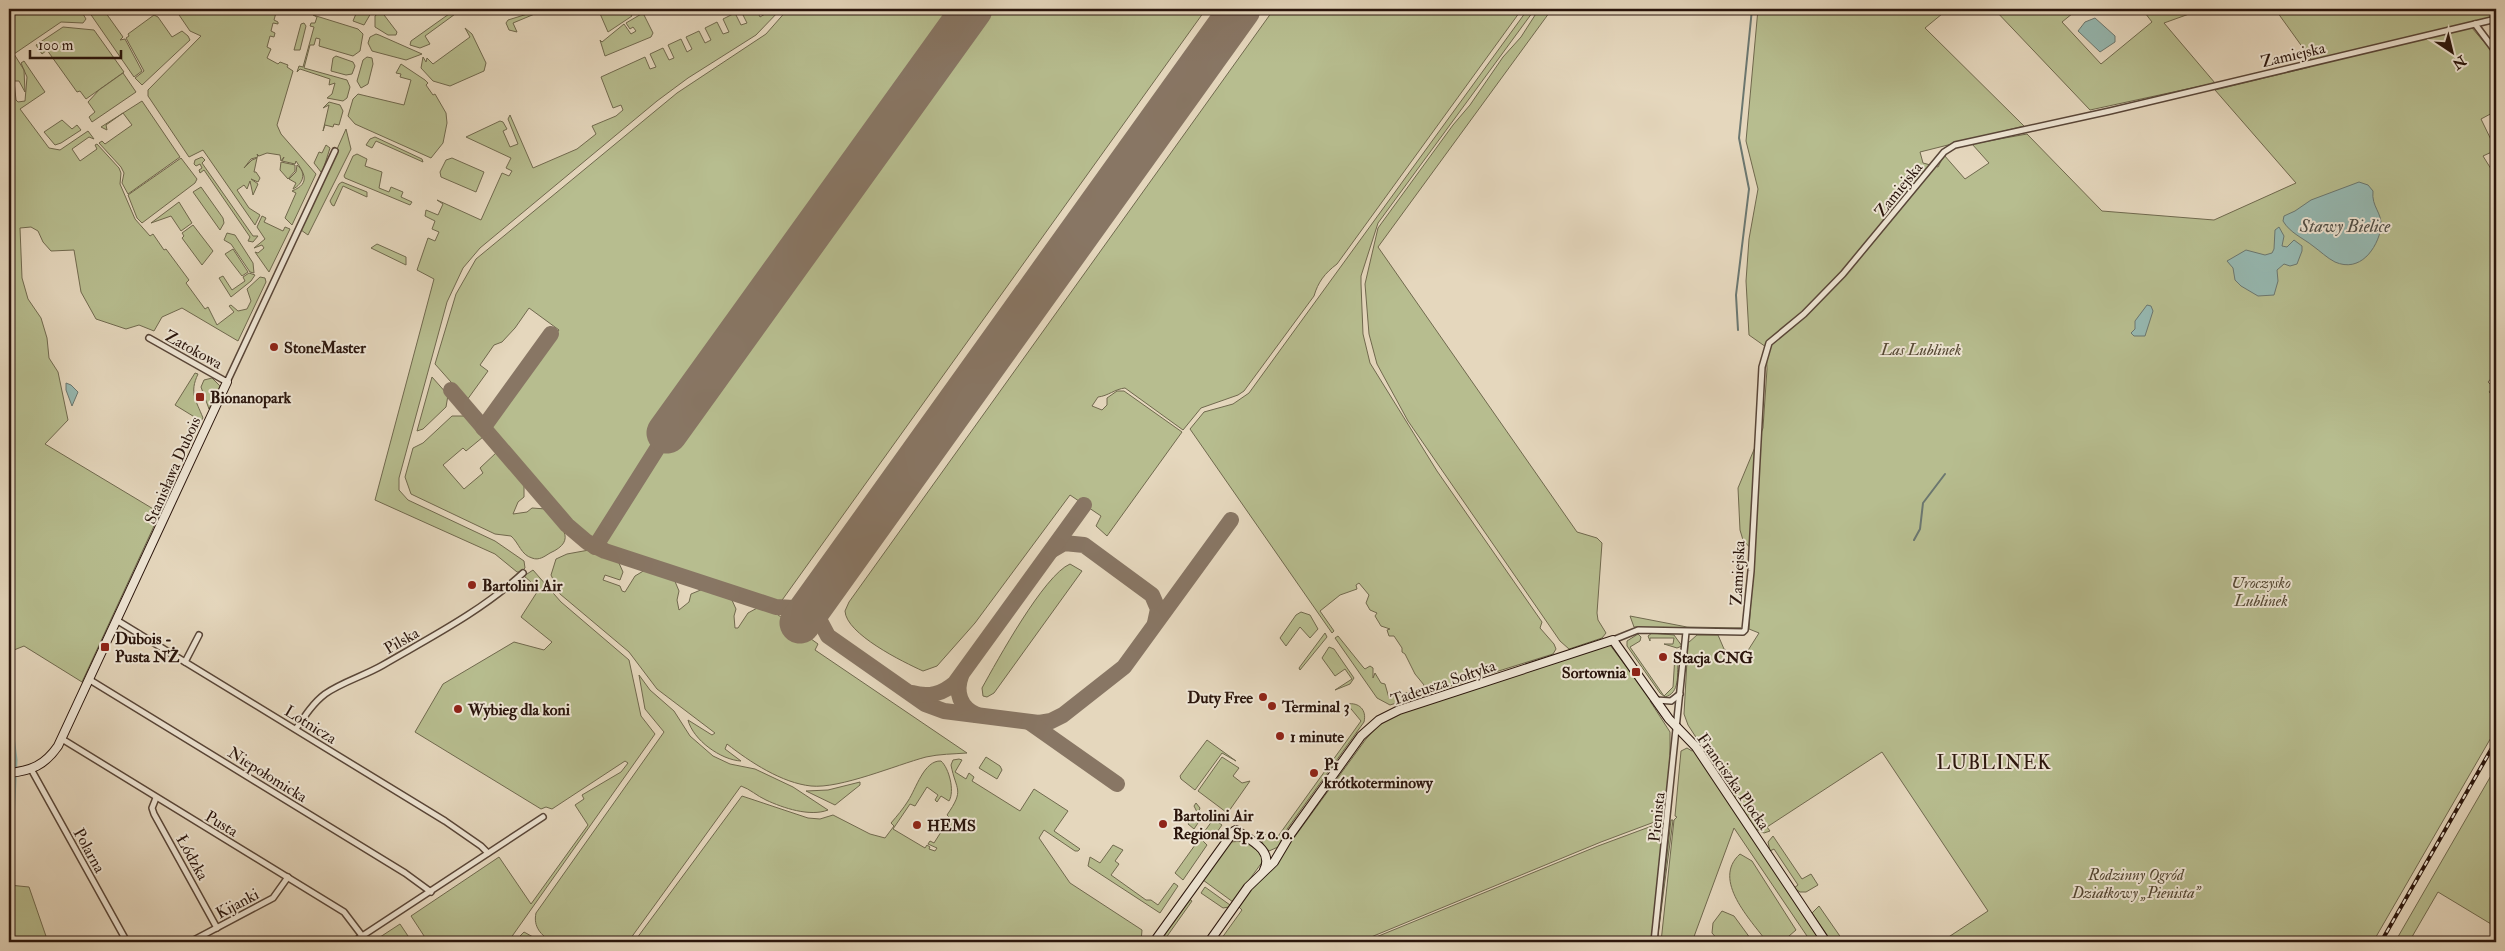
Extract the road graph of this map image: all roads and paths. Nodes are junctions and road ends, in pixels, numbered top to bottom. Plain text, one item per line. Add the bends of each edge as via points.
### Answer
1 (2496, 19) edge
2 (2475, 24) junction
3 (2496, 52) edge
4 (335, 151) dead end
5 (149, 338) dead end
6 (228, 382) junction
7 (523, 574) dead end
8 (118, 621) junction
9 (1686, 632) junction
10 (199, 636) dead end
11 (1613, 640) junction
12 (185, 662) junction
13 (90, 680) junction
14 (1681, 694) junction
15 (1655, 700) junction
16 (296, 729) junction
17 (1678, 729) junction
18 (62, 739) junction
19 (31, 769) junction
20 (9, 773) edge
21 (156, 798) junction
22 (543, 817) dead end
23 (1283, 846) junction
24 (1265, 852) junction
25 (488, 853) junction
26 (1263, 871) junction
27 (288, 877) junction
28 (431, 892) junction
29 (217, 928) junction
30 (363, 937) junction
31 (127, 942) edge
32 (190, 942) edge
33 (353, 942) edge
34 (1154, 942) edge
35 (1208, 942) edge
36 (1654, 942) edge
37 (1826, 942) edge

1 - 2 street, Zamiejska
2 - 3 street
2 - 9 street, Zamiejska via 1955,145 1944,152 1843,274 1804,314 1769,343 1762,366 1746,628 1742,632
4 - 6 street, Stanisława Dubois
5 - 6 street, Zatokowa
6 - 8 street, Stanisława Dubois
7 - 16 street, Pilska via 492,600 446,628 325,694
8 - 12 street, Lotnicza
8 - 13 street, Stanisława Dubois
9 - 11 street, Zamiejska via 1638,630
9 - 14 street, Pienista
10 - 12 street
11 - 15 street, Franciszka Plocka
11 - 23 street, Tadeusza Sołtyka via 1404,708 1379,720 1361,736
12 - 16 street, Lotnicza
13 - 18 street, Stanisława Dubois
13 - 28 street, Niepołomicka
14 - 15 street via 1671,701
14 - 17 street, Pienista
15 - 17 street, Franciszka Plocka
16 - 25 street, Lotnicza via 445,821
17 - 36 street, Pienista
17 - 37 street, Franciszka Plocka via 1696,747
18 - 19 street, Stanisława Dubois via 47,760
18 - 21 street, Pusta
19 - 20 street, Stanisława Dubois
19 - 31 street, Polarna
21 - 27 street, Pusta
21 - 29 street, Łódzka via 152,808 154,814
22 - 25 street
23 - 24 street via 1275,852
23 - 26 street, Tadeusza Sołtyka via 1274,862
24 - 26 street via 1267,861
24 - 34 street via 1235,830
25 - 28 street
26 - 35 street, Tadeusza Sołtyka
27 - 29 street, Kijanki via 273,898
27 - 30 street, Pusta via 344,912
28 - 30 street
29 - 32 street, Kijanki
30 - 33 street

